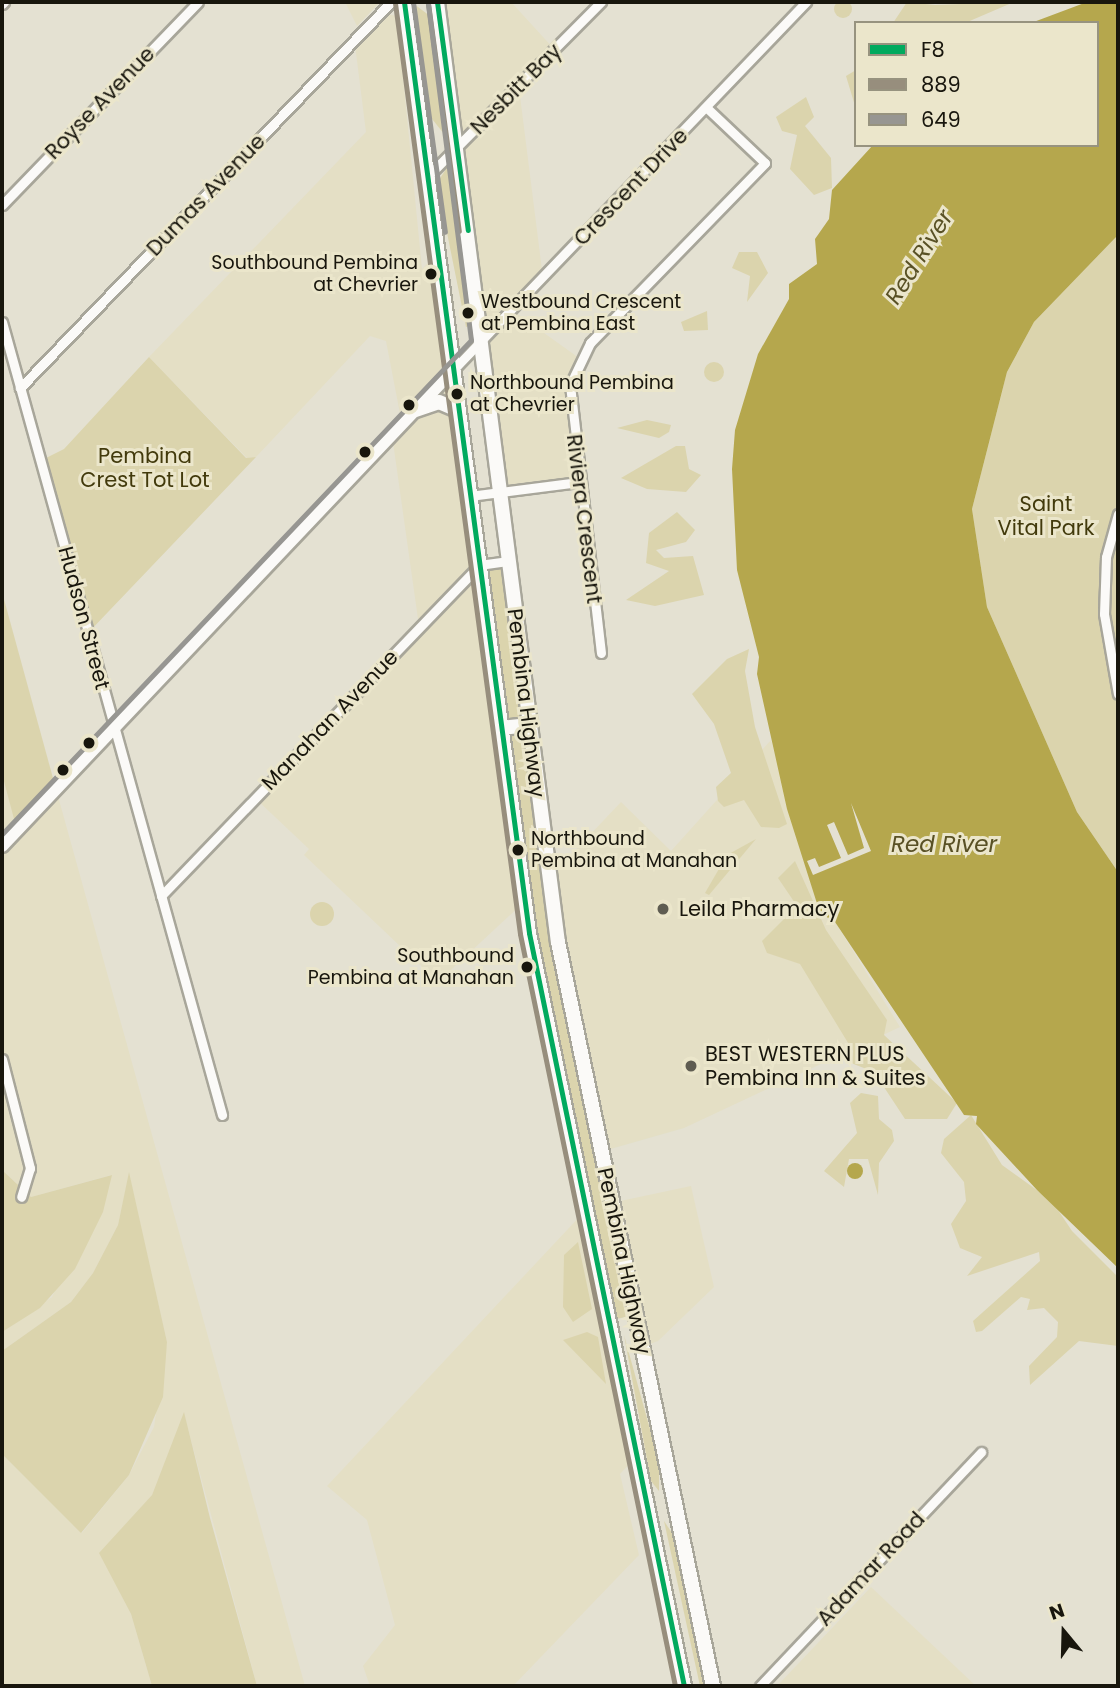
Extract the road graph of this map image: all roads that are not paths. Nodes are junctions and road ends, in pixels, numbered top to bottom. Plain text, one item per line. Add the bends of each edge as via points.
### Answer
1 (198, 2) edge
2 (391, 2) edge
3 (404, 2) edge
4 (437, 2) edge
5 (601, 2) edge
6 (806, 2) edge
7 (707, 108) junction
8 (459, 143) junction
9 (430, 174) junction
10 (2, 205) edge
11 (2, 322) edge
12 (480, 343) junction
13 (454, 369) junction
14 (20, 387) junction
15 (416, 410) junction
16 (458, 410) junction
17 (580, 482) junction
18 (499, 493) junction
19 (470, 496) junction
20 (1118, 514) edge
21 (508, 561) junction
22 (479, 565) junction
23 (601, 653) dead end
24 (1118, 694) edge
25 (529, 725) junction
26 (114, 727) junction
27 (500, 728) junction
28 (2, 846) edge
29 (161, 896) junction
30 (2, 1062) edge
31 (222, 1115) dead end
32 (21, 1196) dead end
33 (981, 1452) dead end
34 (684, 1686) edge
35 (713, 1686) edge
36 (760, 1686) edge

1 - 10 street, Royse Avenue
2 - 14 street, Dumas Avenue
3 - 9 main road, Pembina Highway
4 - 8 main road, Pembina Highway
5 - 8 street, Nesbitt Bay
6 - 7 street, Crescent Drive
7 - 12 street, Crescent Drive
7 - 17 street, Riviera Crescent via 765,163 579,358 569,401
8 - 9 street, Nesbitt Bay
8 - 12 main road, Pembina Highway
9 - 13 main road, Pembina Highway
11 - 14 street, Hudson Street
12 - 13 street, Crescent Drive
12 - 18 main road, Pembina Highway
13 - 15 street
13 - 16 main road, Pembina Highway
14 - 26 street, Hudson Street
15 - 16 main road via 439,402
15 - 26 street
16 - 19 main road, Pembina Highway
17 - 18 street
17 - 23 street, Riviera Crescent
18 - 19 street
18 - 21 main road, Pembina Highway
19 - 22 main road, Pembina Highway
20 - 24 street via 1106,557 1104,614
21 - 22 street
21 - 25 main road, Pembina Highway
22 - 27 main road, Pembina Highway
22 - 29 street, Manahan Avenue
25 - 27 main road
25 - 35 main road, Pembina Highway via 575,1029
26 - 28 street
26 - 29 street, Hudson Street
27 - 34 main road, Pembina Highway via 541,1003
29 - 31 street, Hudson Street
30 - 32 street via 30,1168
33 - 36 street, Adamar Road

